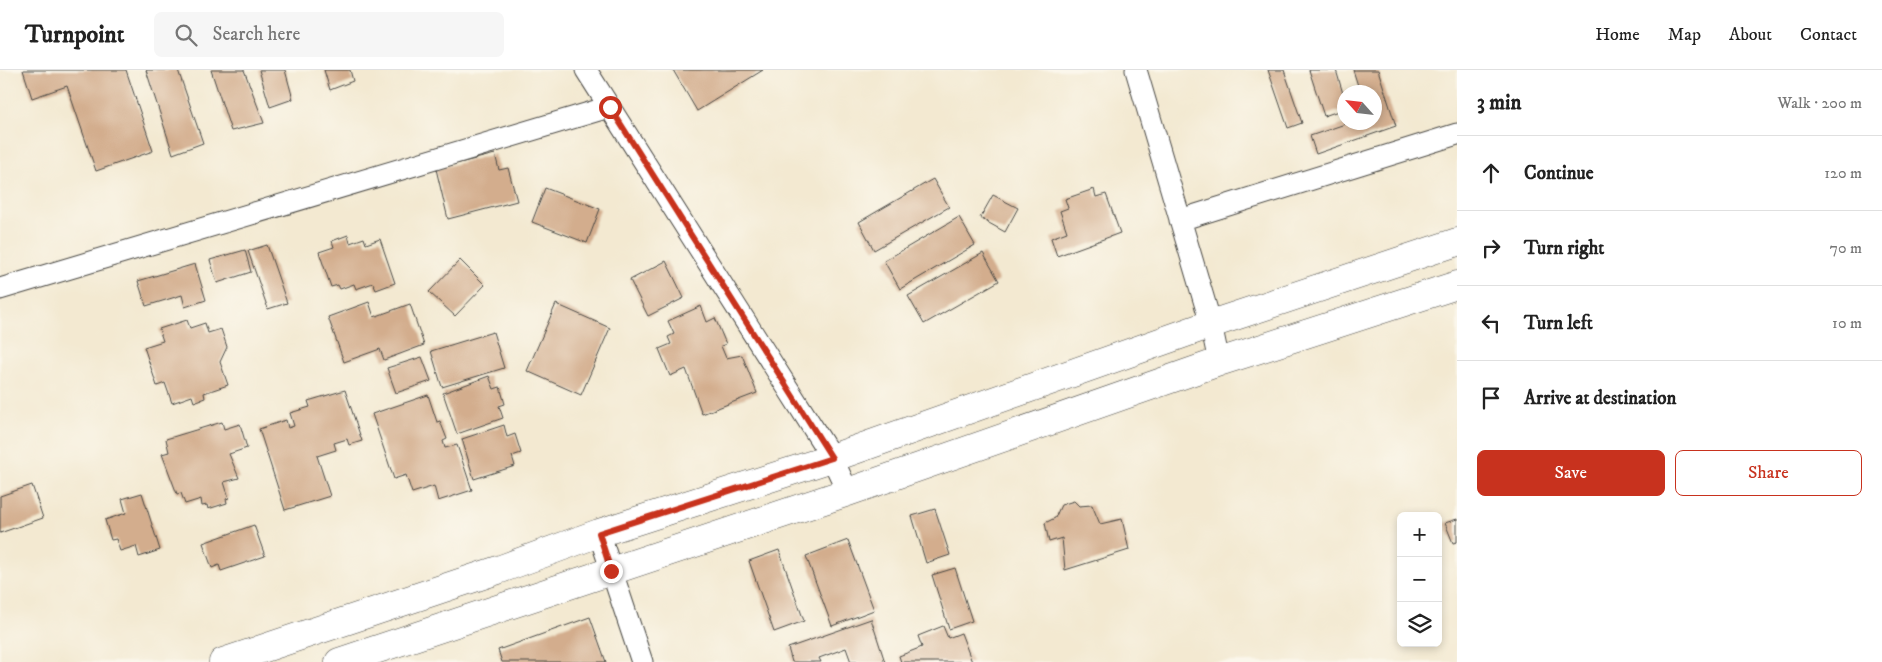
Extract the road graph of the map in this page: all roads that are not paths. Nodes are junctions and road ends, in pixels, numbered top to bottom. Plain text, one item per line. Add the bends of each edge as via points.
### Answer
1 (586, 70) edge
2 (1136, 70) edge
3 (610, 107) junction
4 (1457, 134) edge
5 (1180, 220) junction
6 (1457, 242) edge
7 (1457, 285) edge
8 (0, 288) edge
9 (1210, 324) junction
10 (1219, 362) junction
11 (832, 458) junction
12 (848, 492) junction
13 (599, 533) junction
14 (611, 571) junction
15 (224, 662) edge
16 (339, 662) edge
17 (642, 662) edge

1 - 3 street
2 - 5 street
3 - 8 street
3 - 11 street
4 - 5 street
5 - 9 street
6 - 9 street
7 - 10 street
9 - 10 street
9 - 11 street
10 - 12 street
11 - 12 street
11 - 13 street
12 - 14 street
13 - 14 street
13 - 15 street
14 - 16 street
14 - 17 street

